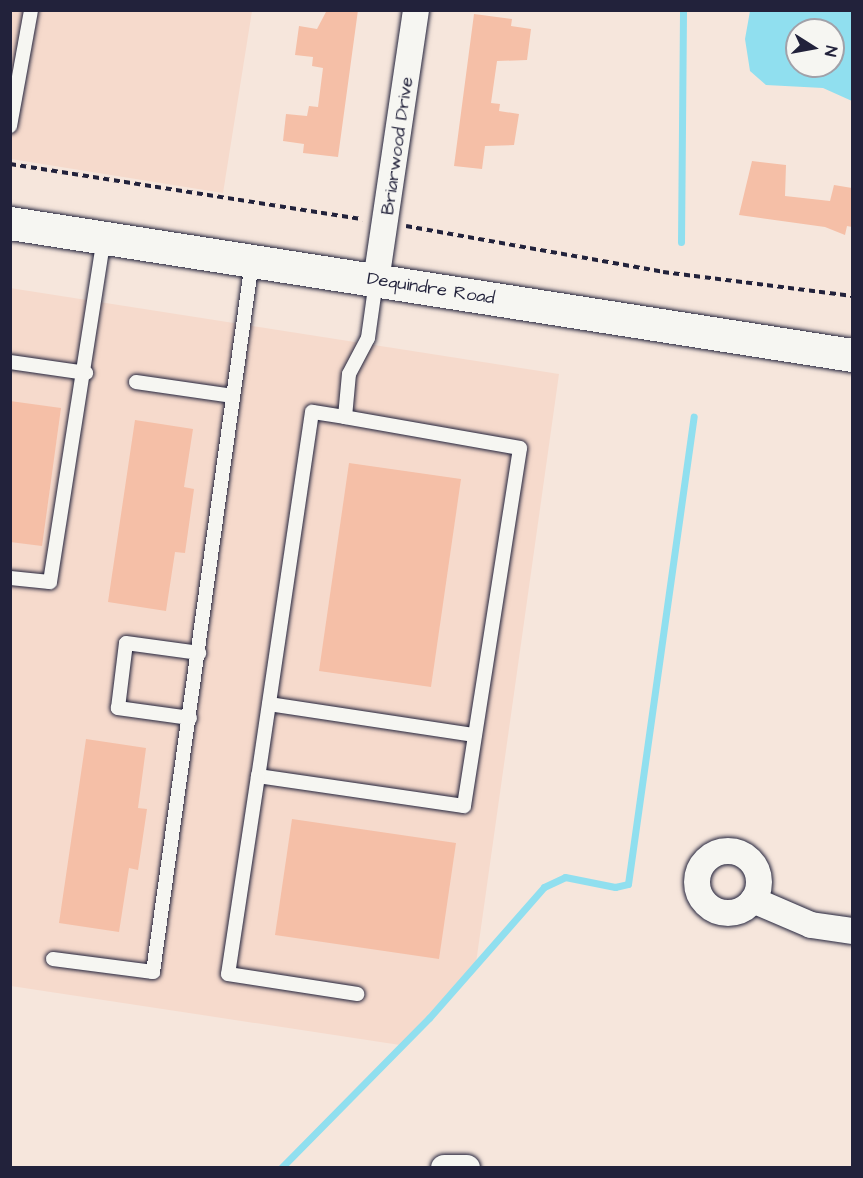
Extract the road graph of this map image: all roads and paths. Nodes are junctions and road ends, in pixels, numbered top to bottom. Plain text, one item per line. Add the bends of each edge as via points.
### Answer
1 (31, 10) edge
2 (416, 10) edge
3 (10, 126) edge
4 (10, 164) edge
5 (368, 220) dead end
6 (10, 223) edge
7 (405, 226) dead end
8 (104, 238) junction
9 (252, 261) junction
10 (376, 281) junction
11 (852, 296) edge
12 (852, 355) edge
13 (10, 362) edge
14 (86, 372) junction
15 (136, 382) dead end
16 (232, 396) junction
17 (345, 417) junction
18 (10, 578) edge
19 (199, 653) junction
20 (268, 704) junction
21 (190, 718) junction
22 (475, 735) junction
23 (258, 776) junction
24 (753, 900) dead end
25 (852, 931) edge
26 (53, 959) dead end
27 (357, 994) dead end
28 (444, 1167) edge
29 (467, 1167) edge

1 - 3 lane
2 - 10 street, Briarwood Drive
4 - 5 path
6 - 8 main road, Dequindre Road
7 - 11 path via 673,273
8 - 9 main road, Dequindre Road
8 - 14 lane
9 - 10 main road, Dequindre Road
9 - 16 lane
10 - 12 main road, Dequindre Road
10 - 17 lane via 368,338 350,374
13 - 14 lane
14 - 18 lane via 50,582
15 - 16 lane
16 - 19 lane
17 - 20 lane via 312,412
17 - 22 lane via 520,448
19 - 21 lane
19 - 21 lane via 126,643 118,708
20 - 22 lane
20 - 23 lane
21 - 26 lane via 153,972
22 - 23 lane via 464,806
23 - 27 lane via 228,974
24 - 25 street via 810,924
28 - 29 street

